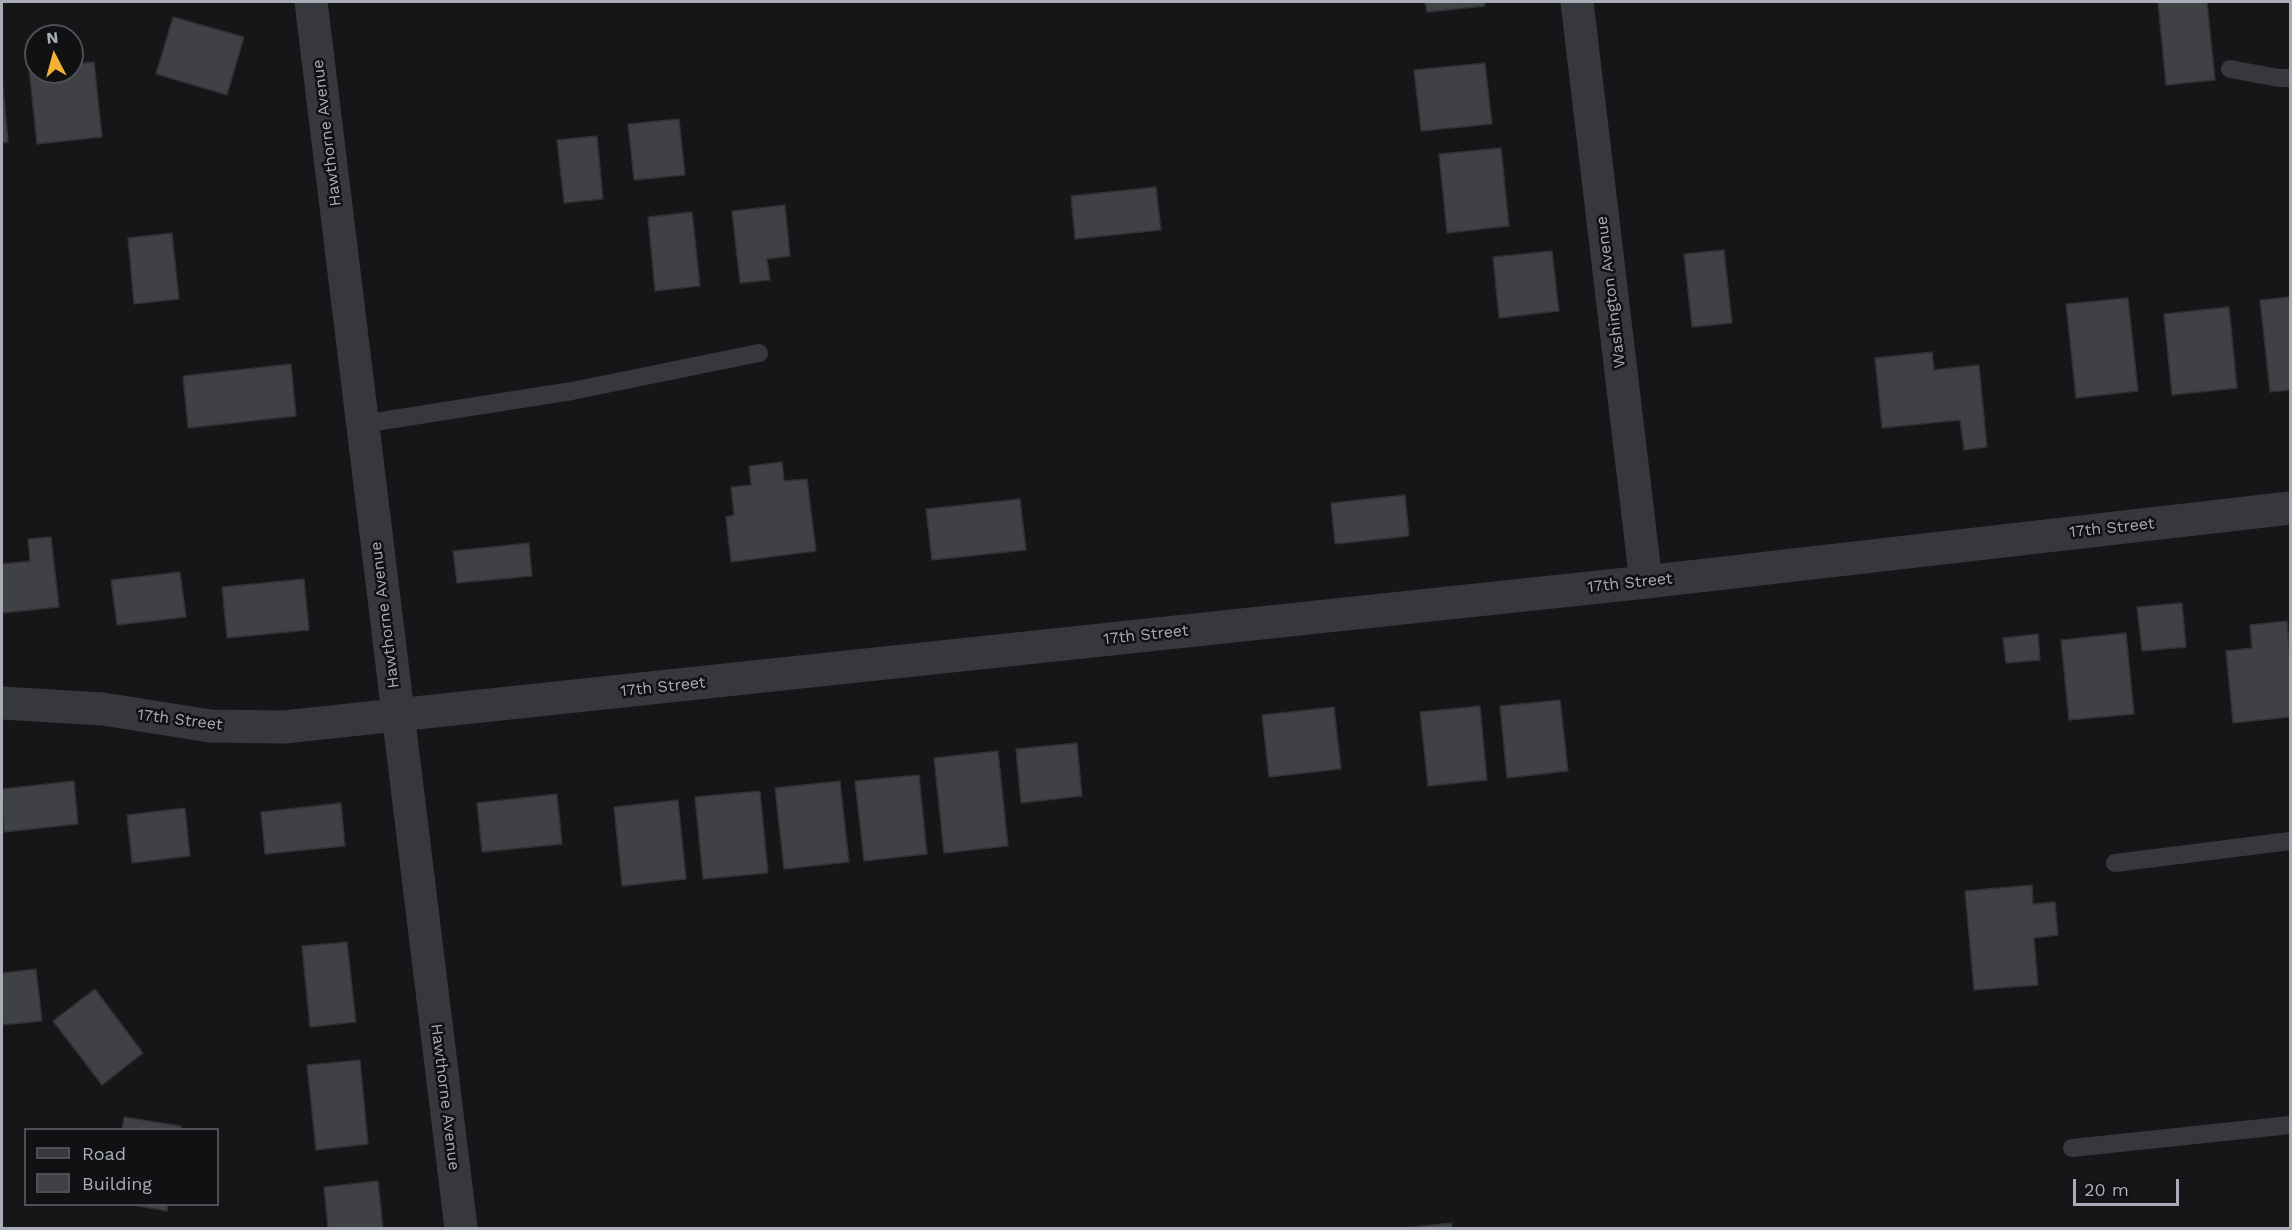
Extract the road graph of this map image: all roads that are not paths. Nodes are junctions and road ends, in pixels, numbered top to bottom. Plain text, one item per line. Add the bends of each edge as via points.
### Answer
1 (310, 2) edge
2 (1577, 2) edge
3 (2230, 69) dead end
4 (2290, 78) edge
5 (759, 353) dead end
6 (362, 424) junction
7 (2290, 508) edge
8 (1646, 582) junction
9 (2, 703) edge
10 (398, 716) junction
11 (2290, 841) edge
12 (2115, 863) dead end
13 (2290, 1125) edge
14 (2072, 1148) dead end
15 (461, 1228) edge

1 - 6 street, Hawthorne Avenue
2 - 8 street, Washington Avenue
3 - 4 lane
5 - 6 lane via 572,391
6 - 10 street, Hawthorne Avenue
7 - 8 street, 17th Street
8 - 10 street, 17th Street
9 - 10 street, 17th Street via 103,709 210,726 284,727
10 - 15 street, Hawthorne Avenue
11 - 12 lane
13 - 14 lane

